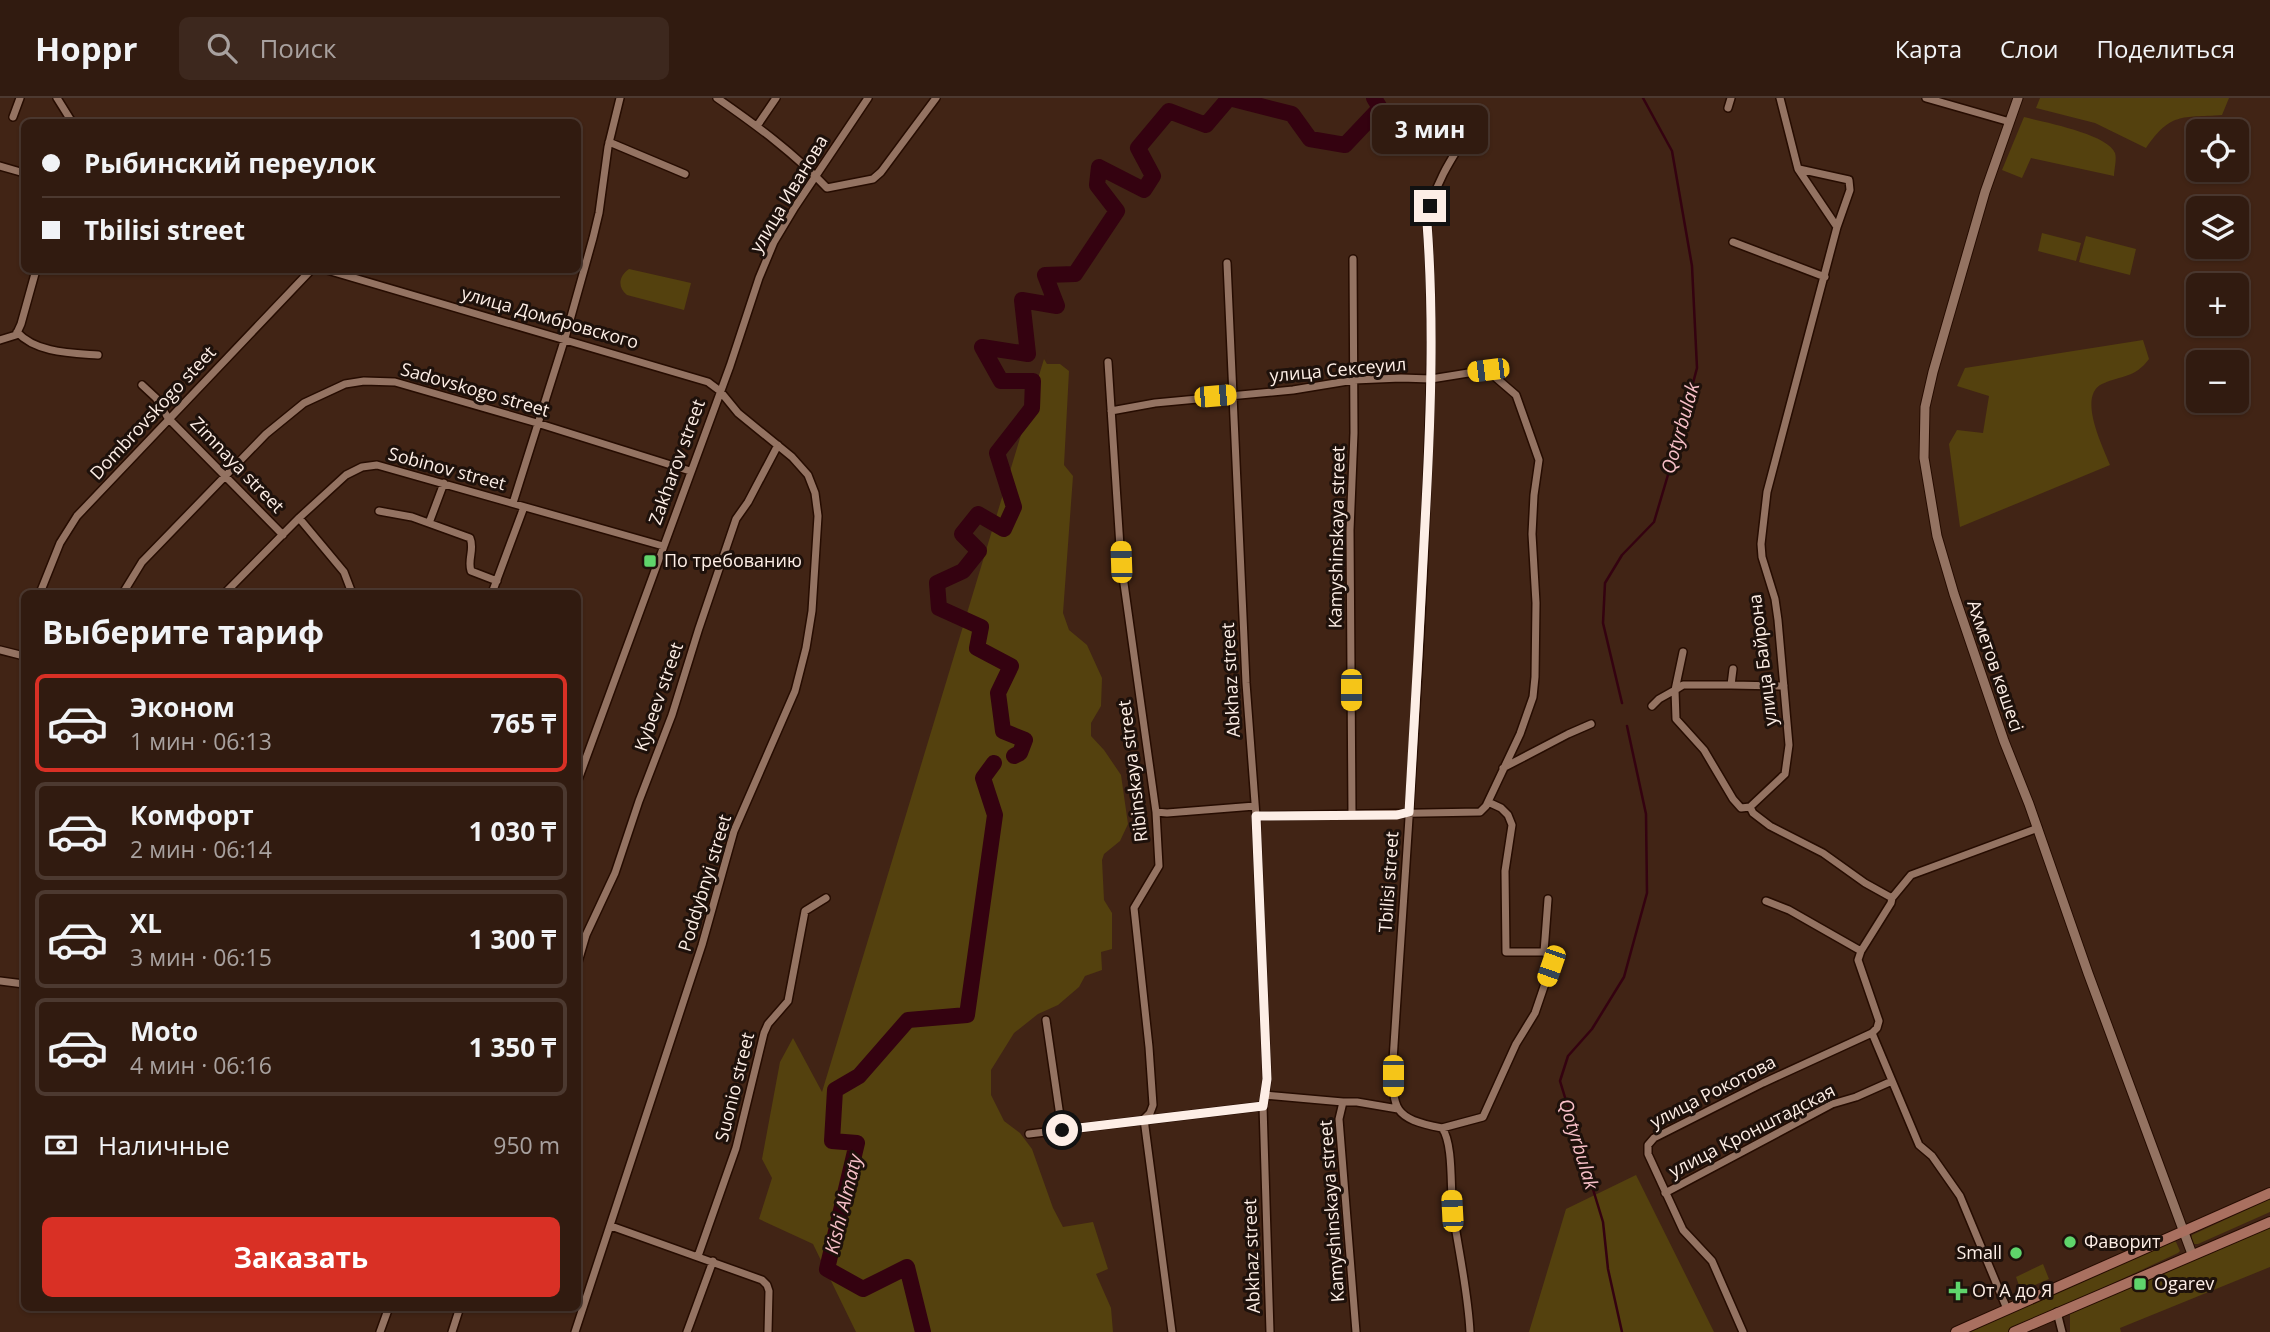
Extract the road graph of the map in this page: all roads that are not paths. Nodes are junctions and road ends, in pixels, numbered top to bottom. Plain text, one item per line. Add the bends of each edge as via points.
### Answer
1 (20, 98) edge
2 (57, 98) edge
3 (620, 98) edge
4 (717, 98) edge
5 (776, 98) edge
6 (868, 98) edge
7 (936, 98) edge
8 (1731, 98) edge
9 (1780, 98) edge
10 (1926, 98) edge
11 (2018, 98) edge
12 (1728, 108) dead end
13 (13, 117) dead end
14 (70, 119) edge
15 (1477, 120) dead end
16 (2010, 122) junction
17 (757, 125) junction
18 (609, 142) junction
19 (0, 166) edge
20 (1798, 169) junction
21 (21, 172) edge
22 (685, 174) dead end
23 (816, 176) junction
24 (1837, 227) junction
25 (1733, 242) dead end
26 (1353, 259) dead end
27 (1227, 263) dead end
28 (35, 273) edge
29 (308, 273) edge
30 (338, 273) edge
31 (1825, 277) junction
32 (17, 332) junction
33 (565, 338) junction
34 (0, 340) edge
35 (98, 355) dead end
36 (1108, 362) dead end
37 (1431, 379) junction
38 (1354, 380) junction
39 (142, 385) dead end
40 (720, 391) junction
41 (1234, 394) junction
42 (1111, 411) junction
43 (168, 418) junction
44 (537, 423) junction
45 (778, 445) junction
46 (691, 471) junction
47 (224, 476) junction
48 (444, 483) junction
49 (513, 503) junction
50 (524, 507) junction
51 (379, 511) dead end
52 (299, 518) junction
53 (429, 523) junction
54 (283, 535) junction
55 (663, 546) junction
56 (496, 581) junction
57 (41, 590) edge
58 (125, 590) edge
59 (228, 590) edge
60 (351, 590) edge
61 (493, 590) edge
62 (0, 650) edge
63 (1683, 652) dead end
64 (21, 655) edge
65 (1733, 669) dead end
66 (1731, 685) junction
67 (1784, 686) junction
68 (1675, 690) junction
69 (1653, 706) dead end
70 (1591, 724) dead end
71 (582, 756) edge
72 (1502, 769) junction
73 (1488, 802) junction
74 (1255, 806) junction
75 (1750, 807) junction
76 (1156, 812) junction
77 (1409, 812) junction
78 (1353, 814) junction
79 (1256, 816) junction
80 (2038, 828) junction
81 (826, 898) dead end
82 (1892, 898) junction
83 (1548, 900) dead end
84 (1766, 901) dead end
85 (1861, 951) junction
86 (581, 952) edge
87 (1545, 952) junction
88 (0, 981) edge
89 (21, 984) edge
90 (1046, 1020) dead end
91 (1871, 1033) junction
92 (1892, 1081) junction
93 (1265, 1094) junction
94 (1343, 1102) junction
95 (1263, 1106) junction
96 (1398, 1109) junction
97 (1144, 1119) junction
98 (1442, 1128) junction
99 (1062, 1130) junction
100 (1029, 1134) dead end
101 (1665, 1193) junction
102 (2270, 1193) edge
103 (2270, 1222) edge
104 (611, 1226) junction
105 (2183, 1230) junction
106 (2193, 1254) junction
107 (698, 1256) junction
108 (713, 1261) junction
109 (2007, 1309) junction
110 (388, 1311) edge
111 (459, 1311) edge
112 (2057, 1312) junction
113 (380, 1332) edge
114 (452, 1332) edge
115 (575, 1332) edge
116 (687, 1332) edge
117 (768, 1332) edge
118 (1172, 1332) edge
119 (1270, 1332) edge
120 (1356, 1332) edge
121 (1469, 1332) edge
122 (1742, 1332) edge
123 (1956, 1332) edge
124 (2014, 1332) edge
125 (2062, 1332) edge

1 - 13 street
2 - 14 street
3 - 18 street
4 - 17 street
5 - 17 street
6 - 23 street, улица Иванова
7 - 23 street via 873,178 827,188
8 - 12 street
9 - 20 street
10 - 16 street
11 - 16 street, Ахметов көшесі
15 - 37 street, Tbilisi street via 1445,168 1430,206
16 - 80 street, Ахметов көшесі via 1933,372 1925,407 1924,458 1937,536 1954,594
17 - 23 street
18 - 22 street
18 - 33 street via 599,213
19 - 21 street
20 - 24 street
20 - 24 street, улица Байрона via 1849,180
23 - 40 street, улица Иванова via 774,242
24 - 31 street, улица Байрона
25 - 31 street
26 - 38 street, Kamyshinskaya street
27 - 41 street, Abkhaz street
28 - 32 street
29 - 43 street, Dombrovskogo steet
30 - 33 street, улица Домбровского
31 - 67 street, улица Байрона via 1767,492 1761,544 1775,600
32 - 34 street
32 - 35 street via 25,341 64,353
33 - 40 street, улица Домбровского via 685,374
33 - 44 street
36 - 42 street, Ribinskaya street
37 - 38 street, улица Сексеуил
37 - 72 street, улица Сексеуил via 1488,370 1516,395 1539,460 1532,534 1536,603 1533,697
37 - 77 street, Tbilisi street
38 - 41 street, улица Сексеуил
38 - 78 street, Kamyshinskaya street via 1350,530
39 - 43 street, Zimnaya street
40 - 45 street, Poddybnyi street via 738,413
40 - 46 street, Zakharov street
41 - 42 street, улица Сексеуил
41 - 74 street, Abkhaz street
42 - 76 street, Ribinskaya street via 1121,562
43 - 47 street, Zimnaya street
43 - 57 street, Dombrovskogo steet via 77,516 60,543
44 - 46 street, Sadovskogo street
44 - 47 street, Sadovskogo street via 395,382 345,384 304,402
44 - 49 street
45 - 86 street, Kybeev street via 736,519 672,715
45 - 104 street, Poddybnyi street via 808,475 815,493 818,516 806,649 795,691 734,831
46 - 55 street, Zakharov street
47 - 54 street, Zimnaya street
47 - 58 street, Sadovskogo street via 142,562
48 - 49 street, Sobinov street
48 - 52 street, Sobinov street via 377,465 362,467 346,475
48 - 53 street
49 - 50 street, Sobinov street
50 - 55 street, Sobinov street
50 - 56 street
51 - 53 street
52 - 54 street, Sobinov street
52 - 60 street via 344,572
53 - 56 street via 470,538 471,571
54 - 59 street, Sobinov street
55 - 71 street, Zakharov street
56 - 61 street
62 - 64 street
63 - 68 street
65 - 66 street
66 - 67 street
66 - 68 street via 1684,685
67 - 75 street, улица Байрона via 1789,746 1785,775
68 - 69 street
68 - 75 street via 1676,719 1704,750 1733,799 1741,808
70 - 72 street
72 - 73 street, улица Сексеуил
73 - 77 street via 1480,811
73 - 87 street via 1501,807 1512,825 1505,872 1506,952
74 - 76 street
74 - 79 street, Abkhaz street
75 - 82 street via 1770,826 1823,853
76 - 97 street, Ribinskaya street via 1159,866 1134,908 1153,1105
77 - 78 street
77 - 96 street, Tbilisi street via 1393,1061
78 - 79 street
79 - 93 street, Abkhaz street
80 - 82 street via 1911,875
80 - 105 street, Ахметов көшесі
81 - 107 street, Suonio street via 805,911 788,1001 764,1032 736,1148
82 - 85 street
83 - 87 street
84 - 85 street
85 - 91 street via 1858,960 1879,1021
87 - 98 street via 1551,966 1538,1006 1489,1108 1483,1117
88 - 89 street
90 - 99 street
91 - 92 street
91 - 101 street, улица Рокотова via 1654,1138 1648,1154
92 - 101 street, улица Кронштадская via 1832,1104
92 - 109 street via 1919,1145 1960,1196
93 - 94 street
93 - 95 street, Abkhaz street
94 - 96 street, Kamyshinskaya street
94 - 120 street, Kamyshinskaya street via 1339,1119
95 - 97 street
95 - 119 street, Abkhaz street
96 - 98 street via 1414,1123
97 - 99 street
97 - 118 street, Ribinskaya street
98 - 121 street via 1469,1301
99 - 100 street
101 - 122 street, улица Рокотова via 1683,1230 1712,1261
102 - 105 main road
103 - 106 main road
104 - 107 street
104 - 115 street, Poddybnyi street
105 - 106 street, Ахметов көшесі
105 - 109 main road
106 - 112 main road
107 - 108 street
108 - 116 street
108 - 117 street via 767,1285
109 - 123 main road
110 - 113 street
111 - 114 street
112 - 124 main road
112 - 125 street

